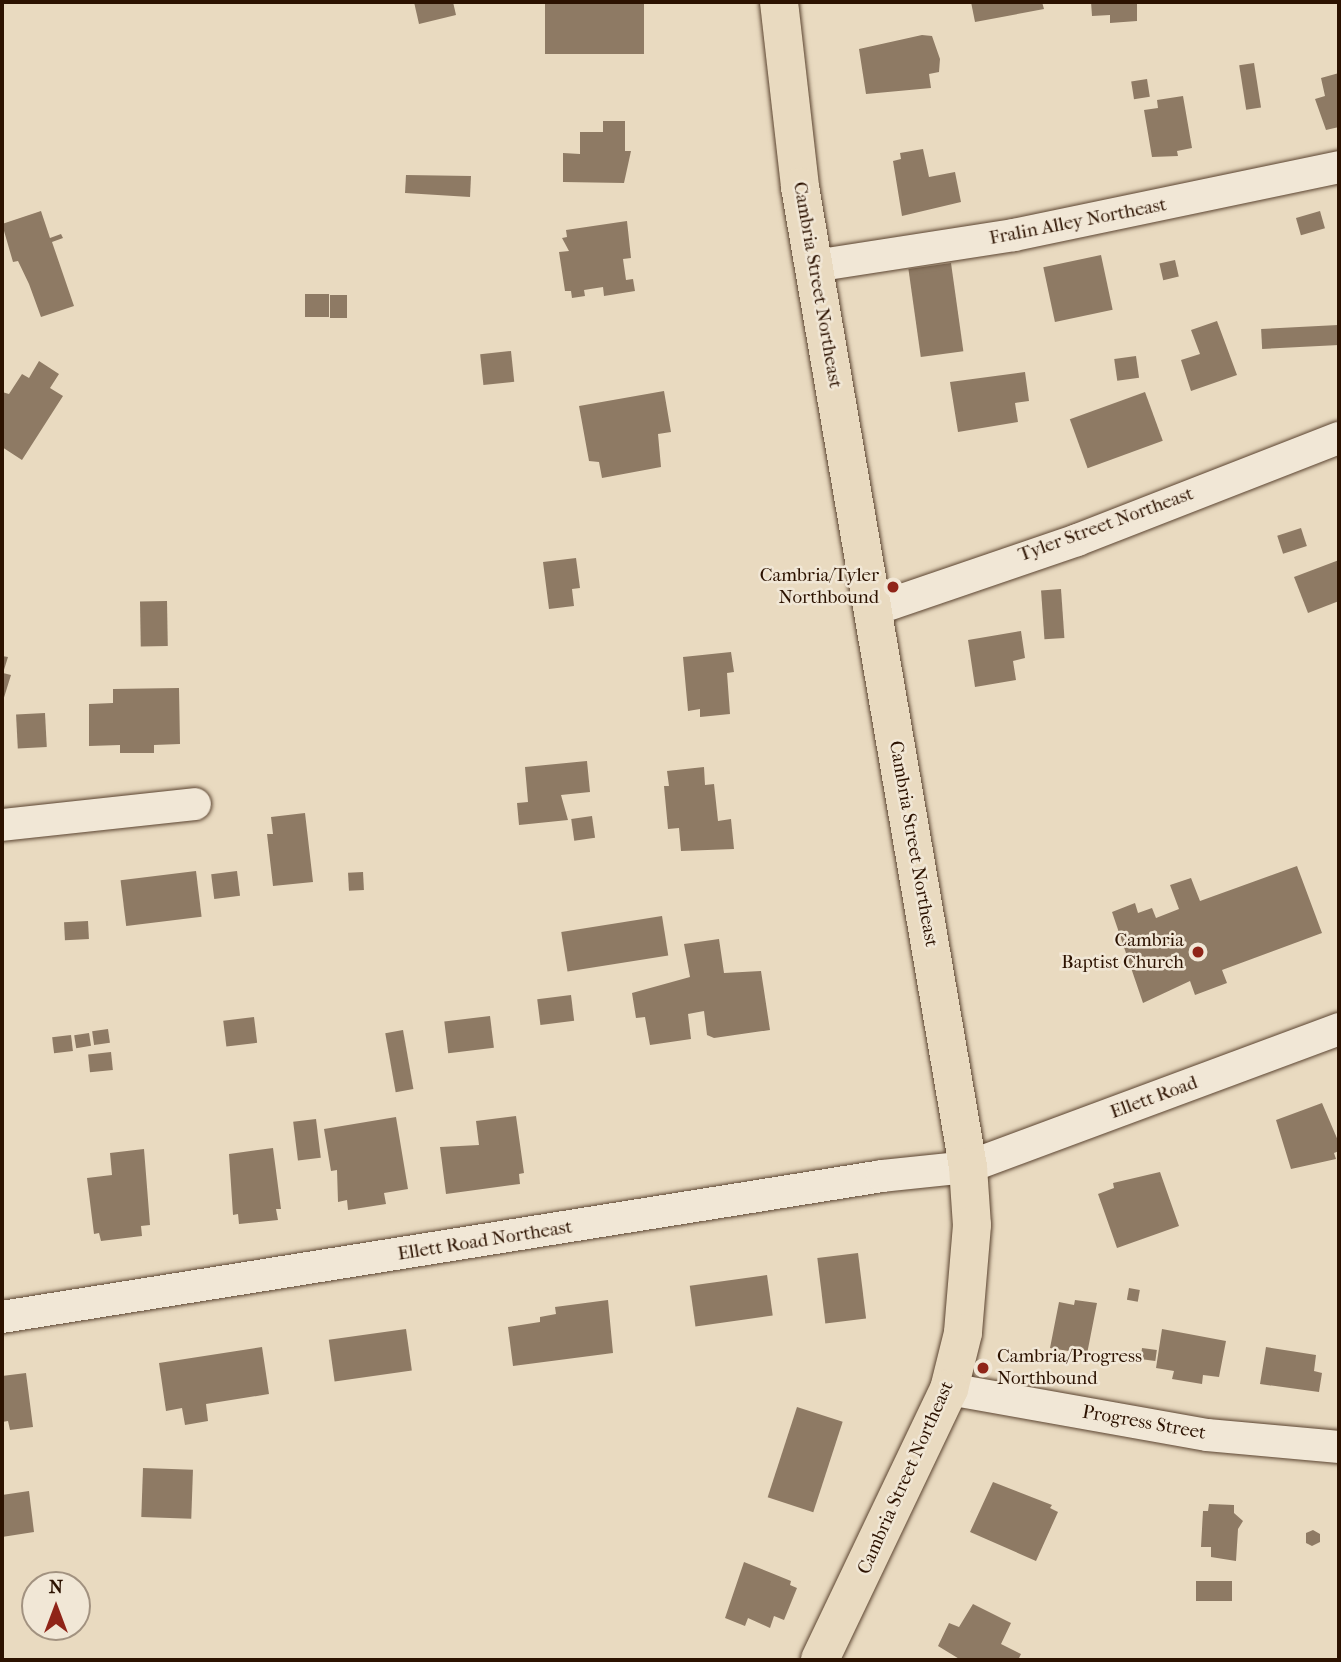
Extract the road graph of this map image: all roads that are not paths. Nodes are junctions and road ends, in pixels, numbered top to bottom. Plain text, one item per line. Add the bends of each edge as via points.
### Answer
1 (779, 2) edge
2 (1339, 167) edge
3 (814, 266) junction
4 (1339, 438) edge
5 (873, 610) junction
6 (195, 804) dead end
7 (2, 825) edge
8 (1339, 1030) edge
9 (968, 1167) junction
10 (5, 1309) edge
11 (949, 1389) junction
12 (1339, 1447) edge
13 (820, 1660) edge

1 - 3 main road, Cambria Street Northeast
2 - 3 street, Fralin Alley Northeast via 1014,235
3 - 5 main road, Cambria Street Northeast
4 - 5 street, Tyler Street Northeast via 1077,540
5 - 9 main road, Cambria Street Northeast
6 - 7 street
8 - 9 street, Ellett Road
9 - 10 street, Ellett Road Northeast via 881,1176
9 - 11 main road, Cambria Street Northeast via 969,1280
11 - 12 street, Progress Street via 1208,1434
11 - 13 main road, Cambria Street Northeast

